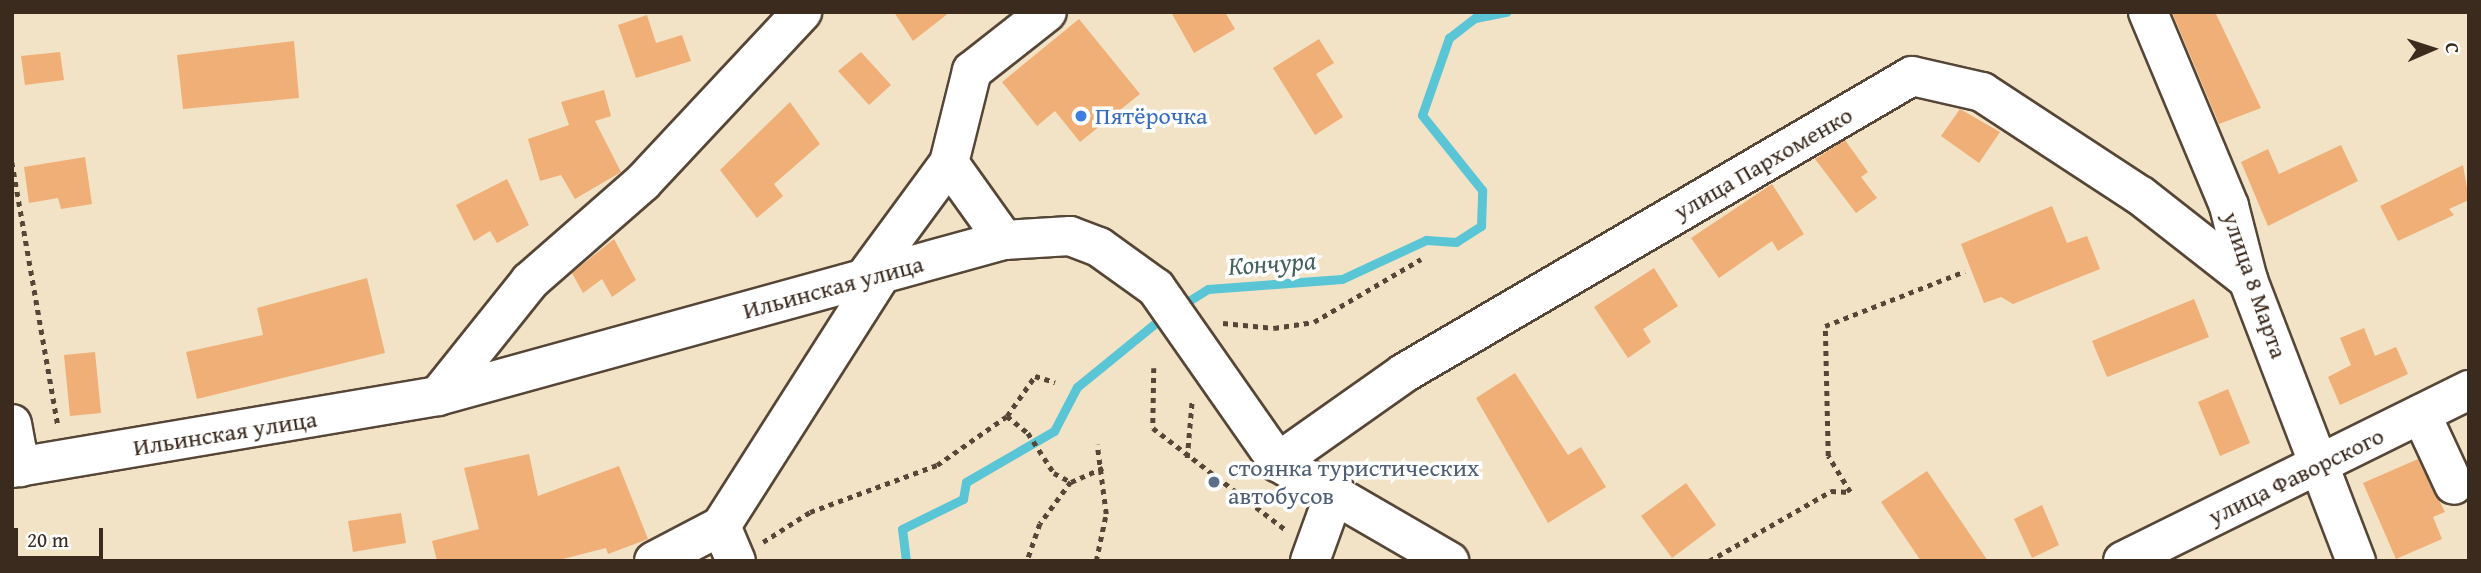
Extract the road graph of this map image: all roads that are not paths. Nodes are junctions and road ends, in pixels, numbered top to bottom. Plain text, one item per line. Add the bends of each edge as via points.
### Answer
1 (802, 12) edge
2 (1047, 12) edge
3 (2148, 12) edge
4 (949, 163) junction
5 (1004, 240) junction
6 (872, 277) junction
7 (2248, 280) junction
8 (2469, 390) edge
9 (438, 396) junction
10 (2421, 414) junction
11 (12, 424) edge
12 (1278, 462) junction
13 (2320, 465) junction
14 (16, 468) edge
15 (2454, 485) dead end
16 (1335, 492) junction
17 (721, 526) junction
18 (1313, 552) edge
19 (746, 556) edge
20 (653, 561) edge
21 (1449, 561) edge
22 (2123, 561) edge
23 (2356, 561) edge

1 - 9 street via 643,182 530,281
2 - 4 street via 972,71
3 - 7 street, улица 8 Марта via 2228,206
4 - 5 street
4 - 6 street
5 - 6 street, Ильинская улица
5 - 12 street, Ильинская улица via 1070,236 1099,247 1156,288 1207,332
6 - 9 street, Ильинская улица
6 - 17 street
7 - 12 street, улица Пархоменко via 2141,196 1982,92 1912,76 1404,373
7 - 13 street, улица 8 Марта
8 - 10 street, улица Фаворского
9 - 14 street, Ильинская улица
10 - 13 street, улица Фаворского
10 - 15 street
11 - 14 street
12 - 16 street
13 - 22 street, улица Фаворского
13 - 23 street, улица 8 Марта
16 - 18 street
16 - 21 street
17 - 19 street
17 - 20 street

